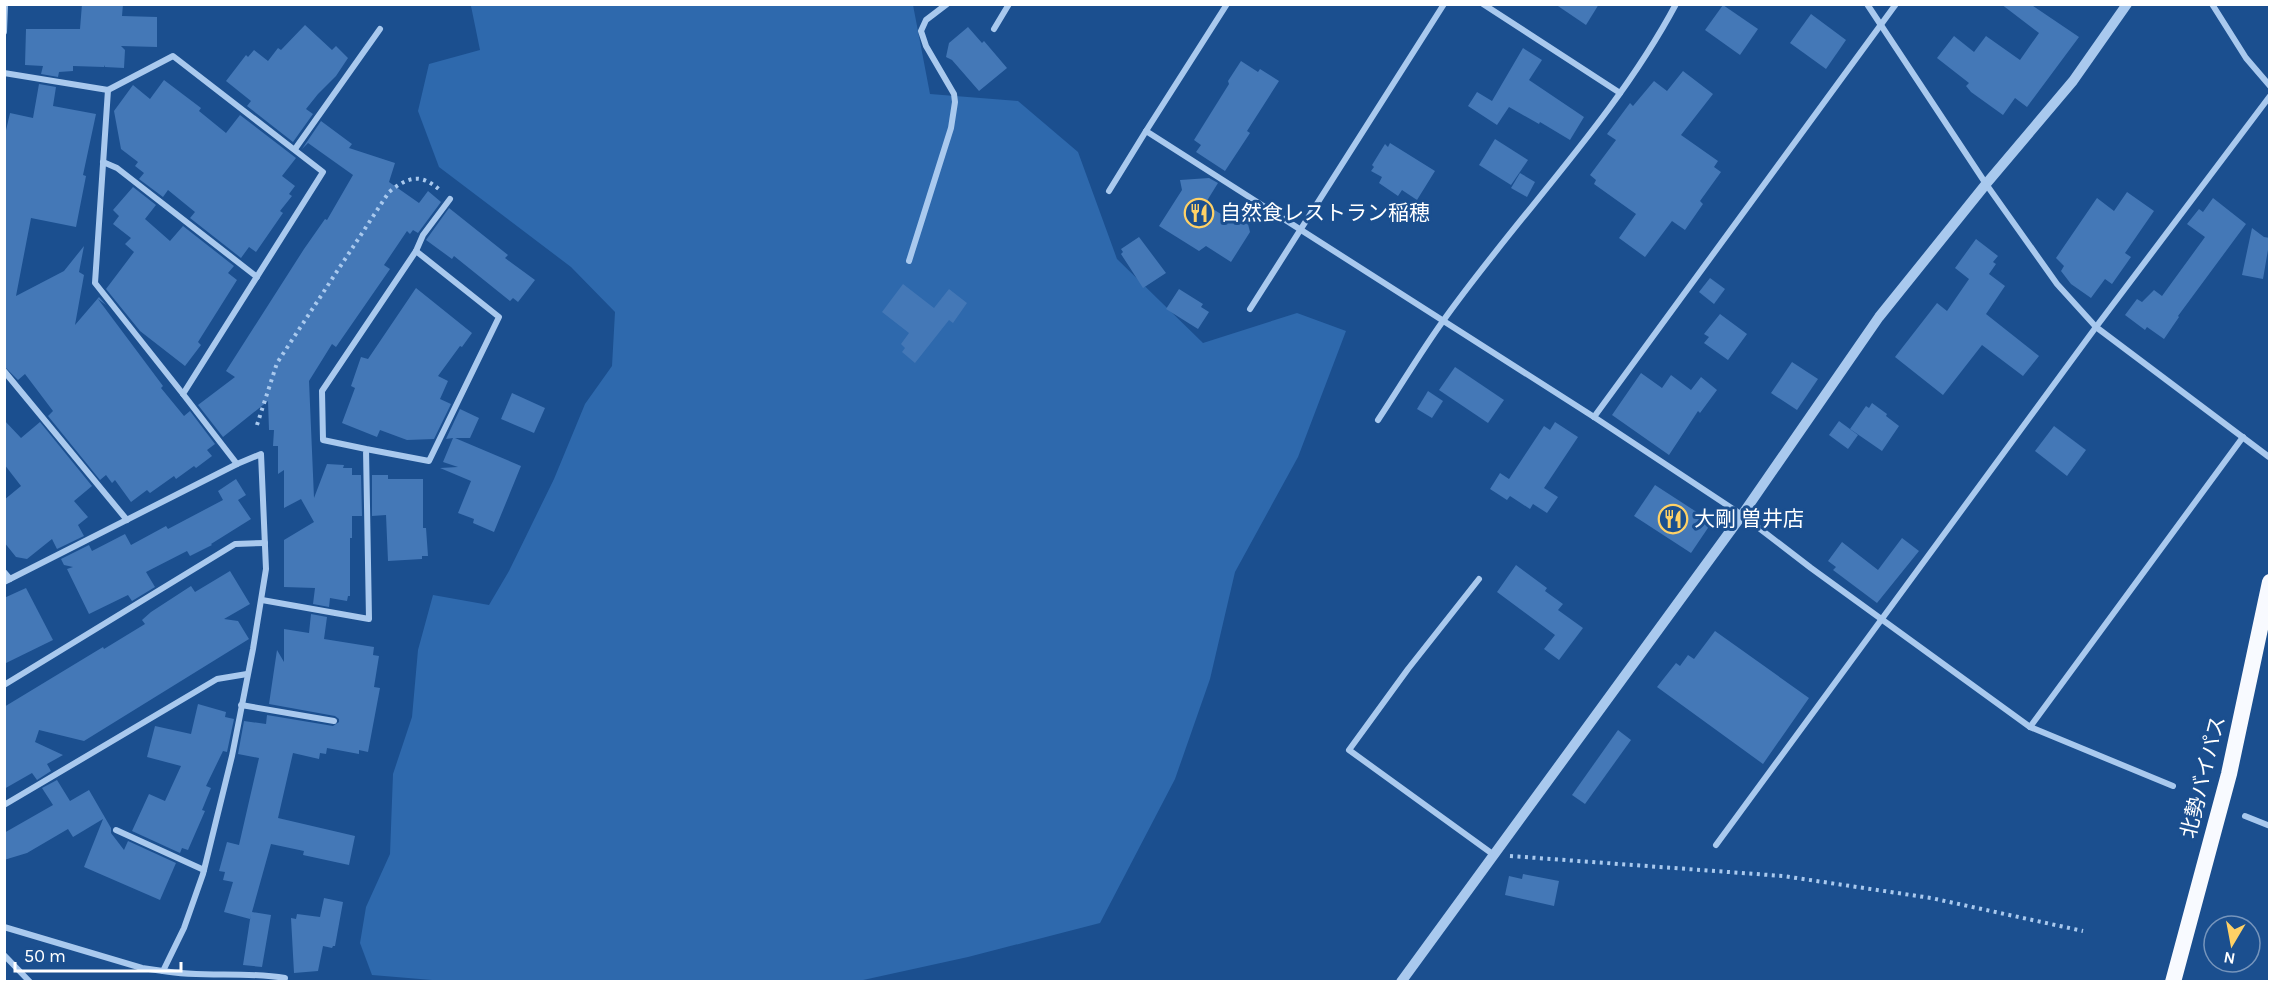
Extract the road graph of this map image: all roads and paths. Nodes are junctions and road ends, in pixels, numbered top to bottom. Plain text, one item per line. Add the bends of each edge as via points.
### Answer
1 (5, 4) edge
2 (947, 4) edge
3 (1009, 4) edge
4 (1227, 4) edge
5 (1444, 4) edge
6 (1483, 4) edge
7 (1676, 4) edge
8 (1867, 4) edge
9 (1896, 4) edge
10 (2127, 4) edge
11 (2212, 4) edge
12 (1881, 25) junction
13 (380, 29) dead end
14 (994, 29) dead end
15 (4, 32) edge
16 (4, 73) edge
17 (2270, 86) edge
18 (108, 90) junction
19 (1620, 93) junction
20 (2270, 96) edge
21 (1146, 131) junction
22 (294, 149) junction
23 (103, 162) junction
24 (1986, 184) junction
25 (1108, 190) dead end
26 (450, 199) joint
27 (1300, 229) junction
28 (416, 251) junction
29 (909, 261) dead end
30 (257, 278) junction
31 (1250, 309) dead end
32 (1443, 321) junction
33 (2096, 327) junction
34 (4, 371) edge
35 (183, 394) junction
36 (1594, 417) junction
37 (1378, 420) dead end
38 (257, 425) dead end
39 (2243, 437) junction
40 (366, 449) junction
41 (2269, 457) edge
42 (237, 464) junction
43 (1742, 514) junction
44 (127, 520) junction
45 (265, 543) junction
46 (4, 572) edge
47 (1479, 579) dead end
48 (7, 580) edge
49 (2270, 582) edge
50 (262, 600) junction
51 (1881, 620) junction
52 (247, 674) junction
53 (4, 686) edge
54 (242, 705) junction
55 (333, 721) dead end
56 (2030, 727) junction
57 (2173, 786) dead end
58 (4, 805) edge
59 (2245, 816) dead end
60 (2270, 826) edge
61 (116, 830) dead end
62 (1716, 845) dead end
63 (1494, 855) junction
64 (204, 870) junction
65 (4, 927) edge
66 (2083, 931) dead end
67 (4, 955) edge
68 (163, 971) junction
69 (30, 981) edge
70 (284, 981) edge
71 (1401, 981) edge
72 (2173, 981) edge

1 - 15 street
2 - 29 street via 926,20 921,31 955,102 951,128
3 - 14 street
4 - 21 street
5 - 27 street
6 - 19 street
7 - 19 street
8 - 12 street
9 - 12 street
10 - 24 street via 2073,81
11 - 17 street via 2246,58
12 - 24 street
12 - 36 street
13 - 22 street
16 - 18 street
18 - 22 street via 174,56
18 - 23 street
19 - 32 street
20 - 33 street
21 - 25 street
21 - 27 street
22 - 30 street via 323,172
23 - 30 street via 117,168
23 - 35 street via 95,283
24 - 33 street via 2057,284
24 - 43 street via 1880,317
26 - 28 street
26 - 38 path via 431,182 418,178 388,192 277,363
27 - 31 street
27 - 32 street
28 - 40 street via 322,391 323,440
28 - 40 street via 499,317 429,460
30 - 35 street
32 - 36 street
32 - 37 street
33 - 39 street
33 - 51 street
34 - 44 street
35 - 42 street
36 - 43 street
39 - 41 street
39 - 56 street
40 - 50 street via 369,619
42 - 44 street
42 - 45 street via 261,454
43 - 51 street
43 - 63 street
44 - 48 street
45 - 50 street
45 - 53 street via 235,544
46 - 48 street
47 - 63 street via 1349,750
49 - 72 highway, 北勢バイパス via 2229,774
50 - 52 street
51 - 56 street
51 - 62 street
52 - 54 street
52 - 58 street via 217,679
54 - 55 street
54 - 64 street
56 - 57 street
59 - 60 street
61 - 64 street
63 - 66 path via 1783,876 1930,898
63 - 71 street
64 - 68 street via 184,928
65 - 68 street
67 - 69 street
68 - 70 street via 268,975 285,978

